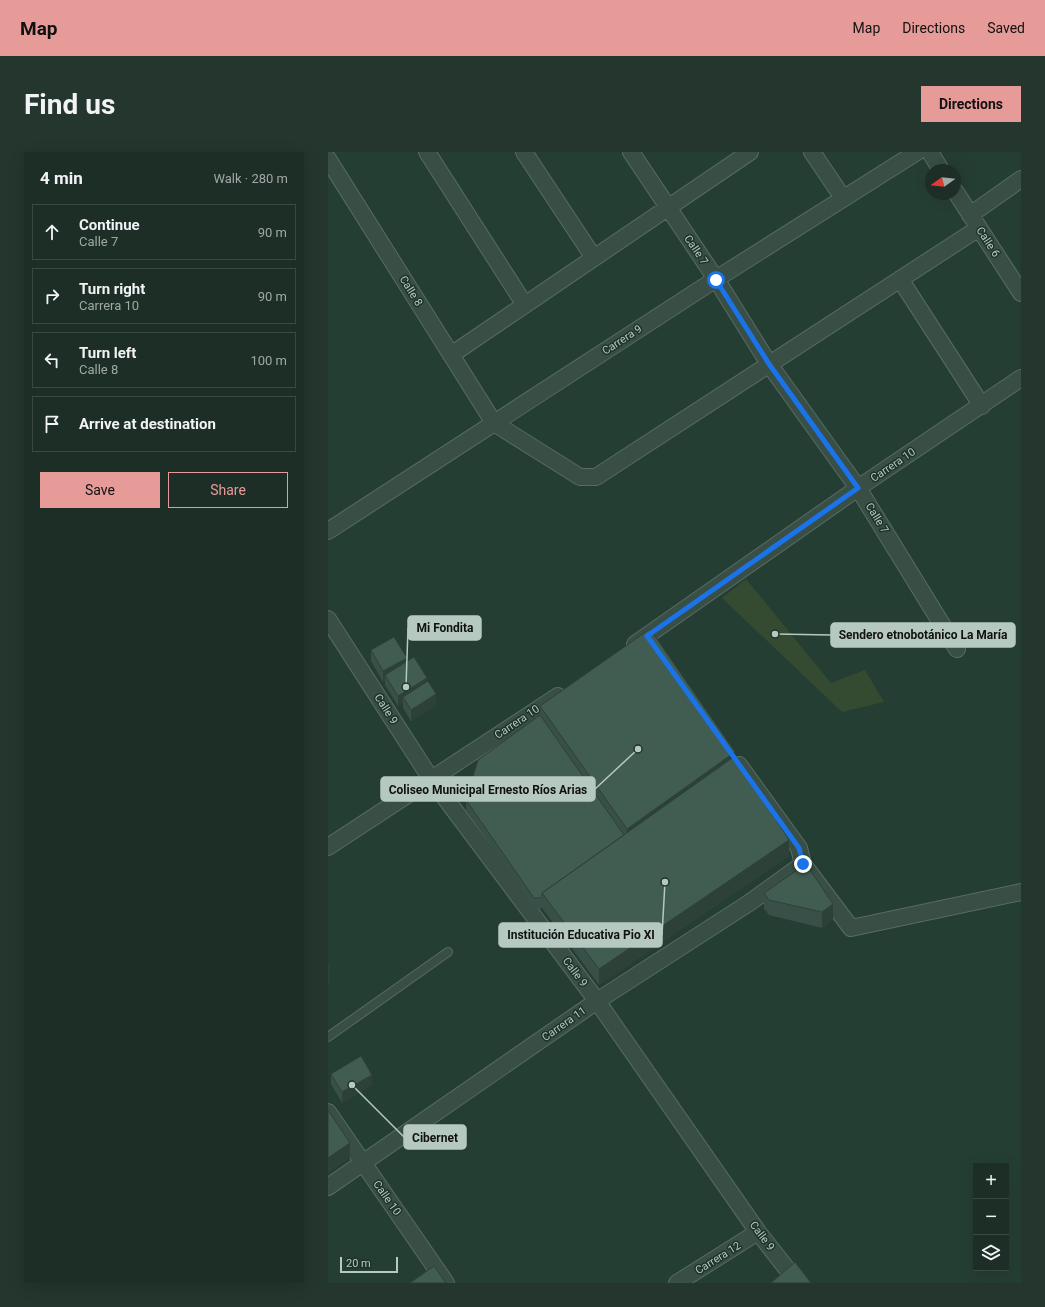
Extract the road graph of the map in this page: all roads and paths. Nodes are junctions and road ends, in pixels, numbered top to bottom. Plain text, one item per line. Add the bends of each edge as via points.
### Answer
1 (427, 152) edge
2 (524, 152) edge
3 (631, 152) edge
4 (750, 152) edge
5 (812, 152) edge
6 (916, 152) edge
7 (930, 152) edge
8 (328, 159) edge
9 (937, 164) edge
10 (1021, 179) edge
11 (843, 198) junction
12 (961, 200) edge
13 (668, 208) junction
14 (974, 221) junction
15 (594, 258) junction
16 (900, 279) junction
17 (716, 280) junction
18 (1019, 286) edge
19 (525, 305) junction
20 (451, 355) junction
21 (769, 364) junction
22 (1021, 378) edge
23 (982, 406) junction
24 (494, 423) junction
25 (858, 488) junction
26 (328, 531) edge
27 (328, 619) edge
28 (957, 649) dead end
29 (621, 654) edge
30 (569, 688) edge
31 (730, 752) edge
32 (431, 779) junction
33 (328, 847) edge
34 (803, 864) junction
35 (1021, 892) edge
36 (448, 952) dead end
37 (597, 1001) junction
38 (328, 1037) edge
39 (328, 1112) edge
40 (364, 1163) junction
41 (328, 1187) edge
42 (758, 1232) junction
43 (446, 1283) edge
44 (677, 1283) edge
45 (798, 1283) edge

1 - 19 street
2 - 15 street
3 - 13 street, Calle 7
4 - 13 street
5 - 11 street
6 - 11 street, Carrera 9
7 - 9 street
8 - 20 street, Calle 8
10 - 14 street
11 - 17 street, Carrera 9
12 - 14 street, Calle 6
13 - 15 street
13 - 17 street, Calle 7
14 - 16 street
14 - 18 street, Calle 6
15 - 19 street
16 - 21 street
16 - 23 street
17 - 21 street, Calle 7
17 - 24 street, Carrera 9
19 - 20 street
20 - 24 street, Calle 8
21 - 24 street via 596,477 580,477
21 - 25 street, Calle 7
22 - 23 street, Carrera 10
23 - 25 street, Carrera 10
24 - 26 street, Carrera 9
25 - 28 street, Calle 7
25 - 29 street, Carrera 10 via 652,643
27 - 32 street, Calle 9
30 - 32 street, Carrera 10
31 - 34 street via 799,848
32 - 33 street, Carrera 10
32 - 37 street, Calle 9
34 - 35 street via 851,928
34 - 37 street, Carrera 11 via 749,903
36 - 38 lane
37 - 40 street, Carrera 11
37 - 42 street, Calle 9
39 - 40 street, Calle 10
40 - 41 street, Carrera 11
40 - 43 street, Calle 10
42 - 44 street, Carrera 12
42 - 45 street, Calle 9

